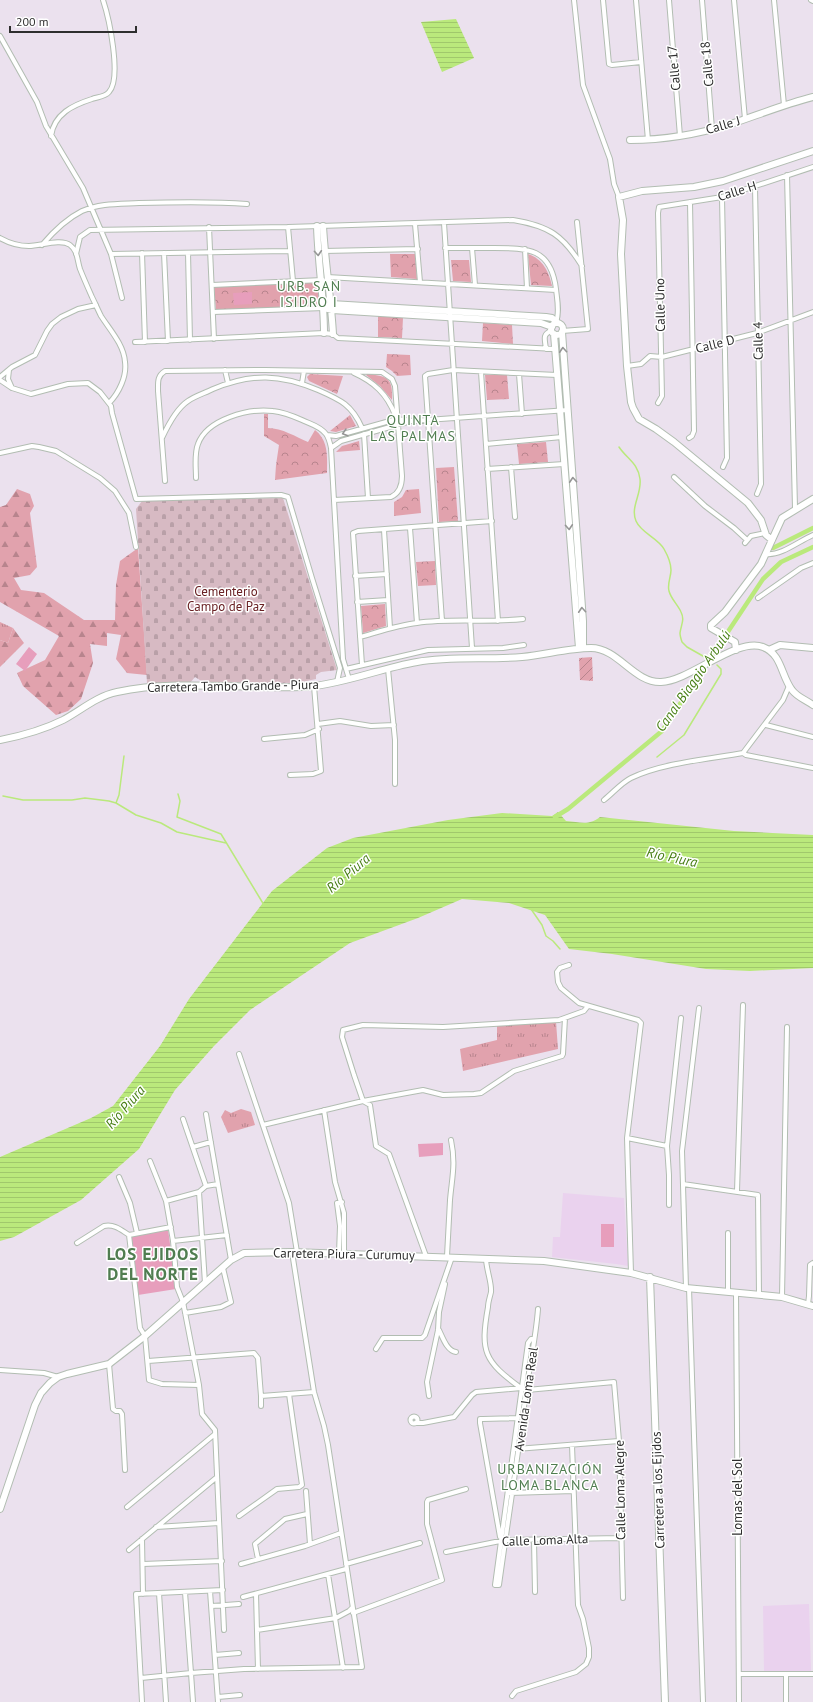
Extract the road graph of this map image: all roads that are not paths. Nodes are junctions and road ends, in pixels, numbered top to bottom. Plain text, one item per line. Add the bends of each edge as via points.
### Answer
1 (103, 0) edge
2 (574, 0) edge
3 (603, 0) edge
4 (636, 0) edge
5 (669, 0) edge
6 (702, 0) edge
7 (734, 0) edge
8 (774, 0) edge
9 (0, 36) edge
10 (641, 62) junction
11 (813, 97) edge
12 (784, 105) junction
13 (745, 119) junction
14 (712, 129) junction
15 (51, 136) junction
16 (680, 136) junction
17 (630, 140) dead end
18 (648, 140) junction
19 (813, 151) edge
20 (813, 167) edge
21 (787, 175) junction
22 (755, 186) junction
23 (722, 196) junction
24 (619, 197) junction
25 (690, 202) junction
26 (247, 204) dead end
27 (659, 207) joint
28 (92, 208) junction
29 (577, 222) dead end
30 (444, 223) junction
31 (415, 224) junction
32 (320, 226) junction
33 (288, 227) junction
34 (209, 228) junction
35 (100, 229) junction
36 (0, 238) edge
37 (42, 245) junction
38 (445, 248) junction
39 (472, 248) junction
40 (418, 249) junction
41 (525, 249) junction
42 (290, 251) junction
43 (324, 251) junction
44 (188, 252) junction
45 (210, 252) junction
46 (142, 253) junction
47 (164, 253) junction
48 (76, 254) junction
49 (111, 254) junction
50 (582, 266) junction
51 (325, 279) junction
52 (293, 281) junction
53 (420, 282) junction
54 (447, 284) junction
55 (212, 285) junction
56 (475, 285) junction
57 (527, 288) junction
58 (556, 290) junction
59 (122, 298) dead end
60 (96, 305) junction
61 (331, 307) junction
62 (324, 308) junction
63 (213, 312) junction
64 (813, 312) edge
65 (449, 314) junction
66 (790, 320) junction
67 (554, 327) junction
68 (562, 332) junction
69 (324, 333) junction
70 (758, 333) junction
71 (333, 334) junction
72 (214, 339) junction
73 (190, 340) junction
74 (168, 341) junction
75 (135, 342) dead end
76 (145, 342) junction
77 (724, 342) junction
78 (452, 344) junction
79 (546, 349) junction
80 (555, 349) junction
81 (692, 349) junction
82 (662, 356) junction
83 (627, 366) junction
84 (10, 369) junction
85 (225, 370) junction
86 (453, 370) junction
87 (304, 371) junction
88 (353, 372) junction
89 (481, 372) junction
90 (519, 374) junction
91 (557, 375) junction
92 (0, 378) edge
93 (228, 383) junction
94 (302, 383) junction
95 (12, 388) junction
96 (109, 403) junction
97 (658, 403) dead end
98 (560, 410) junction
99 (568, 410) junction
100 (522, 414) junction
101 (484, 416) junction
102 (456, 418) junction
103 (397, 419) junction
104 (428, 419) junction
105 (413, 421) junction
106 (398, 426) junction
107 (362, 428) junction
108 (364, 434) junction
109 (327, 436) junction
110 (562, 437) junction
111 (689, 438) dead end
112 (162, 439) junction
113 (486, 444) junction
114 (331, 448) junction
115 (0, 453) edge
116 (564, 464) junction
117 (512, 467) junction
118 (723, 467) dead end
119 (487, 469) junction
120 (674, 477) dead end
121 (196, 478) dead end
122 (165, 481) dead end
123 (757, 494) dead end
124 (368, 498) junction
125 (813, 498) edge
126 (334, 500) junction
127 (795, 508) junction
128 (515, 517) dead end
129 (492, 522) junction
130 (464, 523) junction
131 (435, 526) junction
132 (410, 528) junction
133 (384, 530) junction
134 (766, 533) junction
135 (813, 535) edge
136 (772, 538) junction
137 (136, 547) dead end
138 (766, 554) junction
139 (813, 563) edge
140 (387, 574) junction
141 (355, 576) junction
142 (758, 598) dead end
143 (388, 600) junction
144 (357, 602) junction
145 (523, 619) dead end
146 (442, 621) junction
147 (470, 621) junction
148 (498, 621) junction
149 (416, 623) junction
150 (390, 628) junction
151 (360, 637) junction
152 (524, 645) dead end
153 (472, 648) junction
154 (813, 648) edge
155 (581, 649) junction
156 (736, 650) junction
157 (769, 650) junction
158 (362, 665) junction
159 (346, 669) junction
160 (388, 669) junction
161 (349, 679) junction
162 (337, 682) junction
163 (314, 686) junction
164 (789, 686) junction
165 (813, 705) edge
166 (318, 724) junction
167 (394, 725) junction
168 (766, 725) junction
169 (318, 729) junction
170 (813, 737) edge
171 (264, 739) dead end
172 (0, 740) edge
173 (743, 754) junction
174 (813, 768) edge
175 (290, 775) dead end
176 (395, 784) dead end
177 (604, 800) dead end
178 (570, 965) dead end
179 (743, 1005) dead end
180 (588, 1006) junction
181 (698, 1008) dead end
182 (566, 1018) junction
183 (681, 1018) dead end
184 (787, 1027) dead end
185 (239, 1054) dead end
186 (363, 1101) junction
187 (324, 1110) junction
188 (206, 1114) dead end
189 (183, 1119) dead end
190 (263, 1125) junction
191 (627, 1138) junction
192 (452, 1140) dead end
193 (211, 1142) junction
194 (668, 1146) junction
195 (193, 1147) junction
196 (150, 1161) dead end
197 (119, 1177) dead end
198 (218, 1184) junction
199 (683, 1184) junction
200 (206, 1186) junction
201 (737, 1191) junction
202 (199, 1192) junction
203 (166, 1201) junction
204 (669, 1205) dead end
205 (171, 1227) junction
206 (137, 1233) junction
207 (728, 1233) dead end
208 (129, 1235) junction
209 (227, 1236) junction
210 (202, 1238) junction
211 (173, 1241) junction
212 (77, 1243) dead end
213 (294, 1252) junction
214 (342, 1253) junction
215 (426, 1256) junction
216 (450, 1256) junction
217 (486, 1258) junction
218 (231, 1260) junction
219 (813, 1263) edge
220 (223, 1268) junction
221 (448, 1270) junction
222 (631, 1273) junction
223 (650, 1277) junction
224 (205, 1283) junction
225 (687, 1288) junction
226 (728, 1291) junction
227 (736, 1292) junction
228 (759, 1294) junction
229 (782, 1297) junction
230 (183, 1302) junction
231 (810, 1305) edge
232 (538, 1309) dead end
233 (185, 1313) junction
234 (438, 1330) junction
235 (145, 1336) junction
236 (534, 1339) junction
237 (376, 1349) dead end
238 (456, 1352) dead end
239 (194, 1359) junction
240 (148, 1361) junction
241 (109, 1364) junction
242 (0, 1370) edge
243 (58, 1378) junction
244 (199, 1385) junction
245 (521, 1388) junction
246 (526, 1390) junction
247 (314, 1392) junction
248 (289, 1394) junction
249 (261, 1396) junction
250 (429, 1396) dead end
251 (261, 1406) dead end
252 (517, 1418) junction
253 (523, 1418) junction
254 (416, 1421) dead end
255 (215, 1434) junction
256 (619, 1442) junction
257 (572, 1445) junction
258 (513, 1449) junction
259 (518, 1449) junction
260 (125, 1470) dead end
261 (217, 1477) junction
262 (466, 1489) dead end
263 (306, 1491) dead end
264 (573, 1491) junction
265 (510, 1493) junction
266 (127, 1507) dead end
267 (0, 1509) edge
268 (307, 1514) junction
269 (239, 1516) dead end
270 (219, 1523) junction
271 (156, 1527) junction
272 (341, 1533) junction
273 (620, 1538) junction
274 (575, 1539) junction
275 (142, 1540) junction
276 (534, 1540) junction
277 (503, 1541) junction
278 (420, 1543) dead end
279 (310, 1544) junction
280 (129, 1550) dead end
281 (446, 1552) dead end
282 (258, 1559) junction
283 (222, 1561) junction
284 (143, 1564) junction
285 (241, 1564) dead end
286 (346, 1567) junction
287 (328, 1574) junction
288 (223, 1590) junction
289 (210, 1591) junction
290 (185, 1592) junction
291 (535, 1592) dead end
292 (159, 1593) junction
293 (143, 1594) junction
294 (256, 1594) junction
295 (243, 1597) dead end
296 (623, 1598) dead end
297 (239, 1604) dead end
298 (223, 1605) junction
299 (212, 1606) junction
300 (352, 1608) junction
301 (353, 1613) junction
302 (336, 1618) junction
303 (213, 1630) junction
304 (257, 1630) junction
305 (239, 1653) dead end
306 (215, 1656) junction
307 (343, 1668) junction
308 (258, 1669) junction
309 (216, 1671) junction
310 (191, 1673) junction
311 (739, 1674) junction
312 (786, 1674) junction
313 (813, 1674) edge
314 (165, 1676) junction
315 (141, 1678) junction
316 (240, 1695) dead end
317 (512, 1696) dead end
318 (218, 1697) junction
319 (142, 1702) edge
320 (166, 1702) edge
321 (193, 1702) edge
322 (218, 1702) edge
323 (665, 1702) edge
324 (703, 1702) edge
325 (739, 1702) edge
326 (786, 1702) edge

1 - 15 street via 112,41 112,88 105,95 77,104 66,111 57,120
2 - 24 street via 583,85 610,158
3 - 10 street via 609,64
4 - 10 street
5 - 16 street, Calle 17
6 - 14 street, Calle 18
7 - 13 street
8 - 12 street
9 - 15 street via 37,102
10 - 18 street
11 - 12 street, Calle J
12 - 13 street, Calle J
13 - 14 street, Calle J
14 - 16 street, Calle J
15 - 28 street via 84,188
16 - 18 street, Calle J
17 - 18 street, Calle J
19 - 24 street via 723,181 694,187 642,191
20 - 21 street, Calle H
21 - 22 street, Calle H
21 - 66 street
22 - 23 street, Calle H
22 - 70 street, Calle 4
23 - 25 street, Calle H
23 - 77 street
24 - 83 street via 623,220 621,254
25 - 27 street, Calle H
25 - 81 street
26 - 28 street via 167,202 108,204
27 - 82 street, Calle Uno
28 - 35 street
28 - 37 street via 61,224
29 - 50 street
30 - 31 street
30 - 38 street
30 - 50 street via 513,220 533,223 556,234
31 - 32 street
31 - 40 street
32 - 33 street
32 - 43 street
32 -> 51 street via 318,255
33 - 34 street
33 - 42 street
34 - 35 street
34 - 45 street
35 - 48 street via 87,231 80,237
35 - 49 street
36 - 37 street via 16,245
37 - 48 street via 65,242
38 - 39 street
38 - 54 street
39 - 41 street
39 - 56 street
40 - 43 street
40 - 53 street
41 - 57 street
41 - 58 street via 546,261 552,271
42 - 45 street
42 - 52 street
43 - 51 street
44 - 45 street
44 - 47 street
44 - 73 street
45 - 55 street
46 - 47 street
46 - 49 street
46 - 76 street
47 - 74 street
48 - 60 street
49 - 59 street
50 - 68 street via 588,330
51 - 52 street
51 - 53 street
51 - 61 street
51 - 62 street
52 - 55 street
53 - 54 street
54 - 56 street
54 - 65 street
55 - 63 street
56 - 57 street
57 - 58 street
58 - 67 street via 558,313
60 - 84 street via 73,310 60,317 47,331 35,355
60 - 96 street via 121,347 125,361 120,387
61 - 62 street
61 - 65 street
61 - 71 street
62 - 63 street
62 - 69 street
63 - 72 street
64 - 66 street, Calle D
65 - 67 street via 541,323
65 - 78 street
66 - 70 street, Calle D
66 - 127 street
67 - 68 street via 562,327
67 - 68 street via 559,335
67 - 79 street via 544,336
67 - 80 street
99 -> 68 street
69 - 71 street
69 - 72 street
70 - 77 street, Calle D
70 - 123 street, Calle 4 via 761,484
71 - 78 street via 338,338
72 - 73 street
73 - 74 street
74 - 76 street
75 - 76 street
77 - 81 street, Calle D
77 - 118 street via 728,458
78 - 79 street
78 - 86 street
79 - 80 street
80 - 91 street
81 - 82 street, Calle D
81 - 111 street via 694,431
82 - 83 street, Calle D via 650,356 641,364
82 - 97 street, Calle Uno via 662,396
83 - 134 street via 631,402 639,419 668,438 748,503 761,520
84 - 92 street
84 - 95 street via 8,379
85 - 87 street
85 - 93 street
85 - 112 street via 170,370 160,374 158,391
86 - 89 street
86 - 102 street
86 - 104 street via 425,376
87 - 88 street
87 - 94 street
88 - 103 street via 379,388
88 - 103 street via 382,372 390,376 395,386
89 - 90 street
89 - 101 street
90 - 91 street
90 - 100 street
91 - 98 street
92 - 95 street
93 - 94 street via 265,377 284,378
93 - 112 street via 189,400 174,416
94 - 107 street via 343,402 355,414
95 - 96 street via 31,394 68,384 88,384 100,392
96 - 162 street via 113,409 136,499 281,495 288,497 340,668
98 - 99 street
98 - 100 street
98 - 110 street
155 -> 99 street via 583,621
100 - 101 street
101 - 102 street
101 - 113 street
102 - 104 street
102 - 130 street
103 - 105 street
103 - 106 street
103 - 107 street
104 - 105 street
104 - 131 street
105 - 106 street
106 - 108 street
106 - 124 street via 401,487 391,497
107 -> 109 street via 336,436
108 - 114 street via 339,442
108 - 124 street
109 - 114 street
109 - 121 street via 314,425 274,411 257,410 237,415 211,427 198,444
110 - 113 street
110 - 116 street
112 - 122 street
113 - 119 street
114 - 126 street
115 - 137 street via 32,446 56,451 100,478 115,491 129,513
116 - 117 street
116 -> 155 street
117 - 119 street
117 - 128 street
119 - 129 street
120 - 134 street via 704,506 734,528 746,542 751,536
124 - 126 street
125 - 127 street
126 - 159 street via 343,659
127 - 136 street via 782,518
129 - 130 street
129 - 148 street
130 - 131 street
130 - 147 street
131 - 132 street
131 - 146 street
132 - 133 street
132 - 149 street
133 - 140 street
133 - 141 street via 353,533
134 - 136 street via 768,538
135 - 138 street via 780,553
136 - 138 street
138 - 156 street via 725,612 711,625 715,632 735,642
139 - 142 street via 801,568
140 - 141 street
140 - 143 street
141 - 144 street
143 - 144 street
143 - 150 street
144 - 151 street
145 - 148 street
146 - 147 street
146 - 149 street
147 - 148 street
147 - 153 street
149 - 150 street
150 - 151 street
151 - 158 street
152 - 153 street
153 - 158 street via 423,650
154 - 157 street via 780,645
155 - 156 street, Carretera Tambo Grande - Piura via 603,650 653,681 666,681 680,676
155 - 160 street, Carretera Tambo Grande - Piura via 487,660 433,660
156 - 157 street, Carretera Tambo Grande - Piura via 755,646
157 - 164 street via 778,660
158 - 159 street
159 - 161 street
160 - 161 street, Carretera Tambo Grande - Piura
160 - 167 street
161 - 162 street, Carretera Tambo Grande - Piura
162 - 163 street, Carretera Tambo Grande - Piura
163 - 166 street
163 - 172 street, Carretera Tambo Grande - Piura via 158,687 115,692 101,697 56,723
164 - 165 street
164 - 168 street
166 - 167 street via 340,721 372,726
166 - 169 street
167 - 176 street
168 - 170 street
168 - 173 street
169 - 171 street via 305,735
169 - 175 street via 321,771
173 - 174 street
173 - 177 street via 641,774 629,779
178 - 180 street via 560,968 557,972 558,982 561,988 579,1003
179 - 201 street
180 - 182 street via 584,1011
180 - 191 street via 641,1023
181 - 199 street via 682,1151
182 - 186 street via 562,1056 514,1071 480,1092 443,1094 423,1090
182 - 186 street via 443,1027 363,1025 345,1029 342,1035 343,1042
183 - 194 street
184 - 229 street
185 - 190 street
186 - 187 street
186 - 215 street via 370,1105 376,1146 389,1154
187 - 190 street
187 - 214 street via 335,1182 342,1202
188 - 193 street
189 - 195 street
190 - 213 street via 289,1203
191 - 194 street
191 - 222 street
192 - 216 street via 454,1171 450,1198
193 - 195 street
193 - 198 street
194 - 204 street
195 - 200 street
196 - 203 street
197 - 206 street via 130,1203
198 - 200 street
198 - 209 street
199 - 201 street
199 - 225 street
200 - 202 street
201 - 228 street via 757,1194 759,1198
202 - 203 street
202 - 210 street
203 - 205 street
205 - 206 street
205 - 211 street
206 - 208 street
207 - 226 street
208 - 212 street via 116,1226 109,1225
208 - 235 street via 140,1328
209 - 210 street
209 - 218 street
210 - 211 street
210 - 224 street
211 - 230 street via 177,1287
213 - 214 street, Carretera Piura - Curumuy
213 - 218 street, Carretera Piura - Curumuy via 244,1253
213 - 247 street
214 - 215 street, Carretera Piura - Curumuy
215 - 216 street, Carretera Piura - Curumuy
216 - 217 street, Carretera Piura - Curumuy
216 - 221 street
217 - 222 street, Carretera Piura - Curumuy via 544,1261
217 - 245 street via 486,1272 491,1291 486,1316 485,1348 489,1359 499,1371
218 - 220 street, Carretera Piura - Curumuy
219 - 231 street via 810,1265
220 - 224 street, Carretera Piura - Curumuy
220 - 233 street via 231,1302 221,1307
221 - 234 street
221 - 237 street via 425,1335 422,1338 384,1338
222 - 223 street, Carretera Piura - Curumuy
223 - 225 street, Carretera Piura - Curumuy
223 - 323 street, Carretera a los Ejidos
224 - 230 street, Carretera Piura - Curumuy
225 - 226 street, Carretera Piura - Curumuy
225 - 324 street
226 - 227 street, Carretera Piura - Curumuy
227 - 228 street, Carretera Piura - Curumuy
227 - 311 street, Lomas del Sol
228 - 229 street, Carretera Piura - Curumuy
229 - 231 street, Carretera Piura - Curumuy
230 - 233 street
230 - 235 street, Carretera Piura - Curumuy
232 - 236 street, Avenida Loma Real
233 - 239 street
234 - 238 street via 451,1352
234 - 250 street via 427,1382
235 - 240 street
235 - 241 street, Carretera Piura - Curumuy
236 - 245 street, Avenida Loma Real via 528,1343
236 - 246 street, Avenida Loma Real
239 - 240 street
239 - 244 street
239 - 249 street via 254,1352 258,1358
240 - 244 street via 149,1380 162,1384
241 - 243 street, Carretera Piura - Curumuy
241 - 260 street via 113,1409 122,1414
242 - 243 street via 44,1373
243 - 267 street, Carretera Piura - Curumuy via 41,1393 35,1405
244 - 255 street via 202,1414 213,1427
245 - 246 street
245 - 252 street, Avenida Loma Real
245 - 254 street via 475,1393 454,1417 423,1424
246 - 253 street, Avenida Loma Real
246 - 256 street, Calle Loma Alegre via 614,1382
247 - 248 street
247 - 272 street via 324,1426
248 - 249 street
248 - 269 street via 302,1485 277,1489
249 - 251 street
252 - 253 street
252 - 258 street, Avenida Loma Real
252 - 277 street via 480,1419
253 - 259 street, Avenida Loma Real
255 - 261 street
255 - 266 street
256 - 257 street
256 - 273 street, Calle Loma Alegre
257 - 259 street
257 - 264 street
258 - 259 street
258 - 265 street, Avenida Loma Real
259 - 265 street, Avenida Loma Real
261 - 270 street
261 - 271 street
262 - 301 street via 427,1502 427,1524 442,1580
263 - 268 street
264 - 265 street
264 - 274 street
265 - 277 street, Avenida Loma Real
268 - 279 street
268 - 282 street via 286,1519 255,1544
270 - 271 street
270 - 283 street
271 - 275 street
272 - 279 street
272 - 286 street
273 - 274 street, Calle Loma Alta
273 - 296 street, Calle Loma Alegre
274 - 276 street, Calle Loma Alta
274 - 317 street via 578,1605 586,1630 589,1657 586,1664 576,1672 516,1691
275 - 280 street
275 - 284 street
276 - 277 street, Calle Loma Alta
276 - 291 street
277 - 277 street, Avenida Loma Real via 495,1585 499,1585
277 - 281 street, Calle Loma Alta
278 - 286 street
279 - 282 street
282 - 285 street
283 - 284 street
283 - 288 street
284 - 293 street
286 - 287 street
286 - 300 street
287 - 294 street
287 - 302 street
288 - 289 street
288 - 298 street
289 - 290 street
289 - 299 street
290 - 292 street
290 - 310 street
292 - 293 street
292 - 314 street
293 - 315 street via 136,1594
294 - 295 street
294 - 304 street
297 - 298 street
298 - 299 street
298 - 303 street via 225,1630
299 - 303 street
300 - 301 street
300 - 302 street
301 - 307 street via 362,1667
302 - 304 street
302 - 307 street
303 - 306 street
304 - 308 street
305 - 306 street
306 - 309 street
307 - 308 street
308 - 309 street
309 - 310 street
309 - 318 street
310 - 314 street
310 - 321 street
311 - 312 street
311 - 325 street, Lomas del Sol
312 - 313 street
312 - 326 street
314 - 315 street
314 - 320 street
315 - 319 street
316 - 318 street
318 - 322 street

